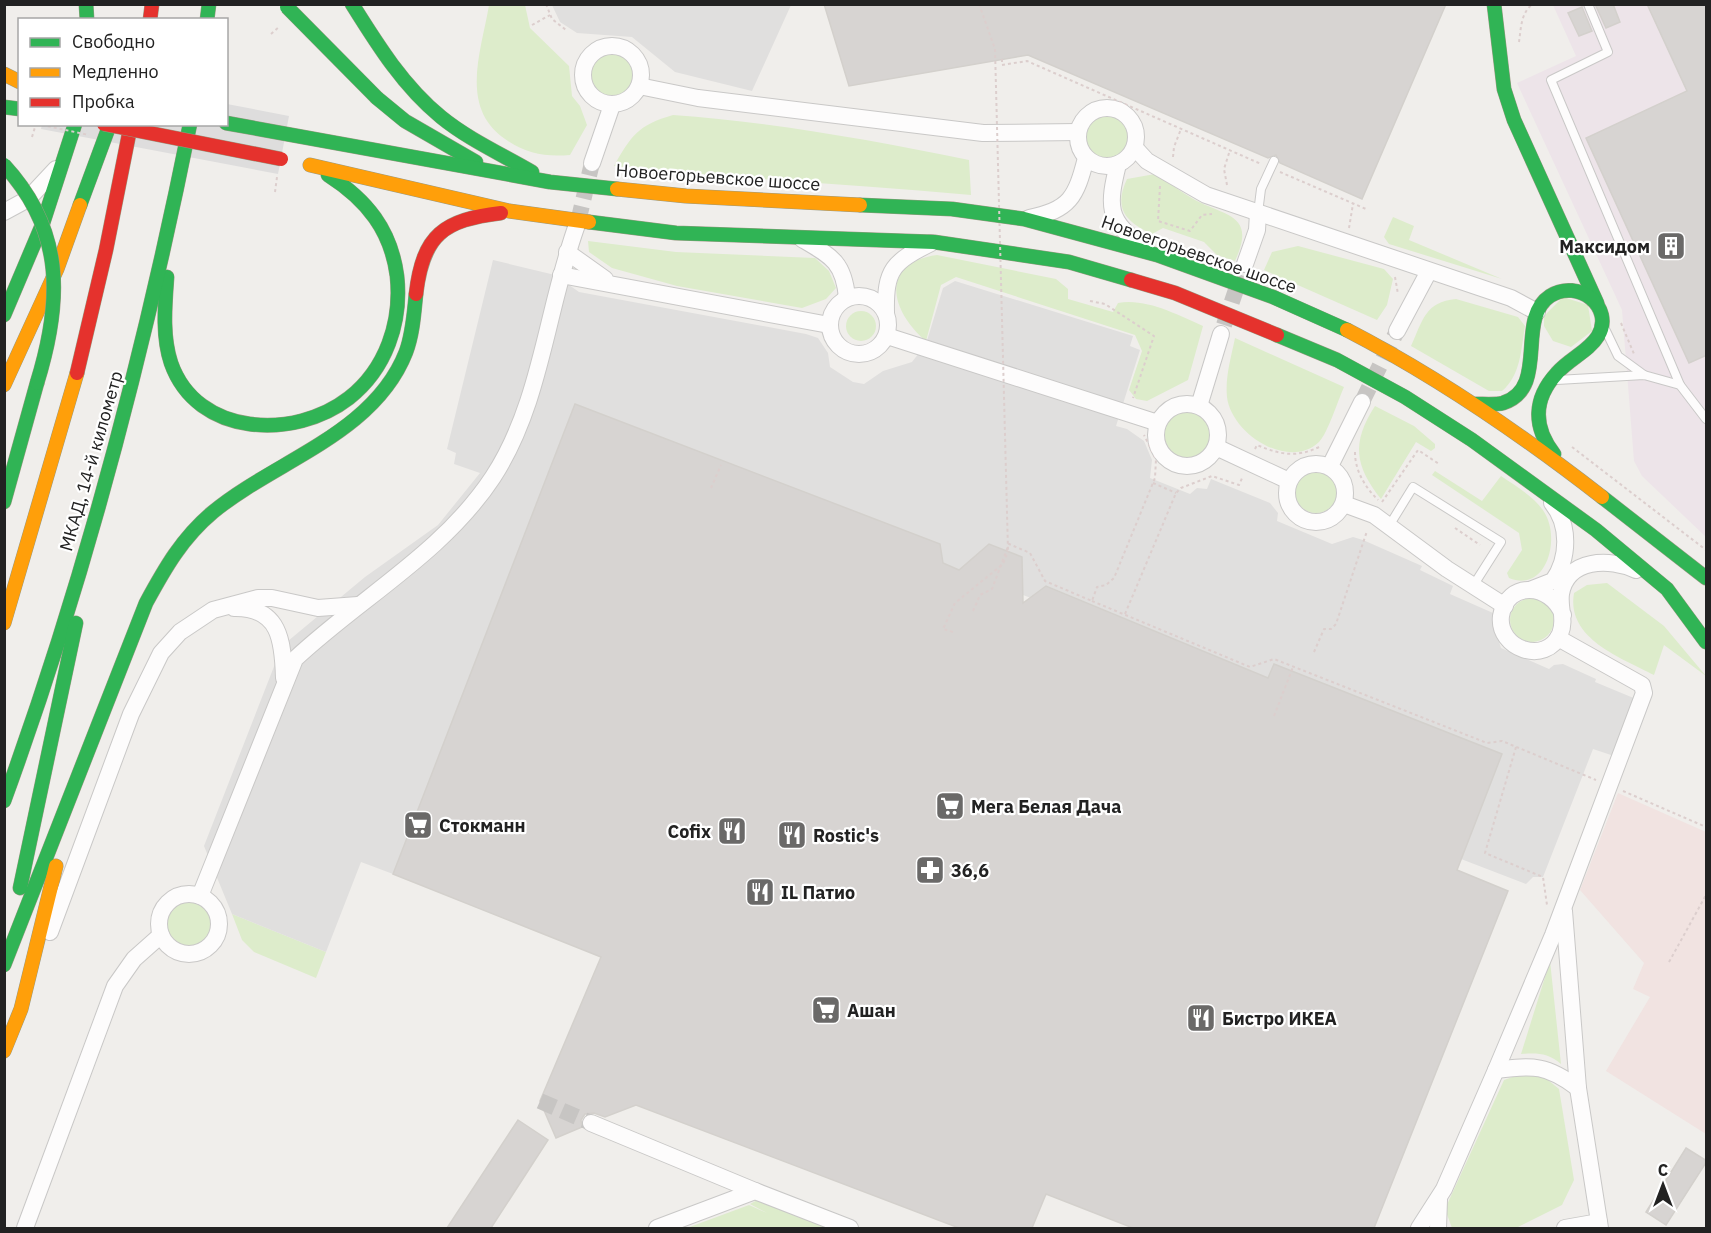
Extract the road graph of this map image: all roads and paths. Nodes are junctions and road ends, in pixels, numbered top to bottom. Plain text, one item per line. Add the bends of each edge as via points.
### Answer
1 (285, 4) edge
2 (352, 4) edge
3 (546, 4) edge
4 (979, 4) edge
5 (1494, 4) edge
6 (1588, 4) edge
7 (550, 15) junction
8 (283, 23) dead end
9 (532, 25) dead end
10 (566, 30) dead end
11 (272, 34) dead end
12 (1002, 59) dead end
13 (4, 74) edge
14 (18, 81) edge
15 (639, 86) junction
16 (612, 105) junction
17 (228, 123) edge
18 (35, 126) edge
19 (74, 126) edge
20 (109, 126) edge
21 (113, 126) edge
22 (131, 126) edge
23 (190, 126) edge
24 (1078, 132) junction
25 (32, 136) dead end
26 (1135, 148) junction
27 (66, 157) junction
28 (1086, 158) junction
29 (592, 163) tunnel mouth
30 (292, 164) junction
31 (1273, 164) junction
32 (4, 165) edge
33 (1118, 165) junction
34 (491, 171) junction
35 (550, 182) junction
36 (275, 192) dead end
37 (1366, 209) dead end
38 (509, 211) junction
39 (4, 212) edge
40 (1258, 213) junction
41 (173, 214) junction
42 (1024, 219) junction
43 (578, 222) tunnel mouth
44 (801, 239) junction
45 (1568, 241) junction
46 (934, 242) junction
47 (567, 252) junction
48 (1157, 255) junction
49 (1245, 264) tunnel mouth
50 (1429, 271) junction
51 (561, 275) junction
52 (613, 283) junction
53 (1554, 292) junction
54 (847, 298) junction
55 (1090, 301) dead end
56 (886, 313) junction
57 (1600, 314) junction
58 (4, 315) edge
59 (1537, 316) junction
60 (829, 325) junction
61 (1398, 331) tunnel mouth
62 (1221, 334) tunnel mouth
63 (886, 336) junction
64 (1546, 344) dead end
65 (1581, 351) junction
66 (1562, 352) dead end
67 (1644, 375) junction
68 (1550, 381) junction
69 (4, 385) edge
70 (1680, 385) junction
71 (1362, 402) tunnel mouth
72 (1476, 404) junction
73 (1199, 406) junction
74 (1119, 410) junction
75 (1707, 419) edge
76 (1158, 423) junction
77 (1136, 430) dead end
78 (1344, 440) junction
79 (1564, 442) dead end
80 (1326, 443) dead end
81 (1216, 447) junction
82 (1250, 462) junction
83 (1439, 464) dead end
84 (721, 465) dead end
85 (1330, 466) junction
86 (108, 468) junction
87 (1571, 471) junction
88 (1289, 481) junction
89 (1153, 483) junction
90 (1538, 486) junction
91 (711, 488) dead end
92 (1176, 493) junction
93 (4, 502) edge
94 (1344, 504) junction
95 (1378, 509) junction
96 (1389, 526) junction
97 (1707, 550) edge
98 (1707, 576) edge
99 (1661, 584) junction
100 (1473, 586) junction
101 (1530, 590) junction
102 (1092, 601) junction
103 (359, 604) junction
104 (1505, 606) junction
105 (221, 608) junction
106 (973, 611) dead end
107 (1125, 615) junction
108 (1563, 615) junction
109 (1707, 619) edge
110 (4, 623) edge
111 (953, 632) dead end
112 (1558, 638) junction
113 (1707, 642) edge
114 (1314, 652) dead end
115 (1293, 667) junction
116 (284, 687) junction
117 (102, 714) junction
118 (1274, 716) dead end
119 (1609, 785) junction
120 (4, 801) edge
121 (1707, 827) edge
122 (1707, 895) edge
123 (200, 896) junction
124 (1564, 905) junction
125 (161, 935) junction
126 (4, 952) edge
127 (1669, 962) dead end
128 (4, 965) edge
129 (21, 1009) junction
130 (4, 1051) edge
131 (1496, 1070) junction
132 (1578, 1088) junction
133 (591, 1123) tunnel mouth
134 (755, 1191) junction
135 (1440, 1196) junction
136 (1600, 1225) edge
137 (25, 1228) edge
138 (657, 1228) edge
139 (850, 1228) edge
140 (1419, 1228) edge
141 (1438, 1228) edge
142 (1565, 1228) edge

1 - 34 main road, bridge via 376,98 405,121
2 - 35 main road via 393,65 440,116
3 - 7 path
4 - 111 path, bridge via 994,49 1008,551 1003,564 955,603 943,629
5 - 45 main road via 1504,89
6 - 70 lane via 1608,52 1551,80
7 - 9 path
7 - 10 path
8 - 11 path
12 - 31 path via 1002,64 1027,61
13 - 14 main road
15 - 16 street via 633,96
15 - 16 street via 640,64 626,48 603,46 593,52 585,61 584,85 595,99
15 - 24 street via 698,98 983,133
16 - 29 street
17 - 34 main road, Новоегорьевское шоссе
18 - 25 path
19 - 27 main road
20 - 69 main road via 57,268
21 - 30 main road, bridge
22 - 110 main road, МКАД, 14-й километр via 118,202 83,348
23 - 41 main road, МКАД, 14-й километр
24 - 26 street via 1086,116 1095,110 1119,110 1134,125
24 - 28 street via 1080,149
26 - 33 street
26 - 40 street via 1147,161 1190,186
27 - 39 street via 28,199
27 - 58 main road via 43,224
28 - 33 street via 1107,167
28 - 42 street via 1073,198 1052,213
30 - 36 path
30 - 38 main road
30 - 41 main road via 348,187 366,202 390,243 400,303 393,334 364,386 339,407 311,420 281,426 247,426 218,418 193,399 176,374 165,311
31 - 37 path
31 - 40 lane via 1261,189
32 - 93 main road, bridge via 38,211 47,236 55,288 49,343
33 - 48 street via 1110,198 1112,214 1125,235
34 - 35 main road, Новоегорьевское шоссе
35 - 42 main road, Новоегорьевское шоссе via 686,196 952,209
38 - 44 main road via 676,233
38 - 117 main road via 458,221 440,232 427,247 411,336 398,370 378,398 354,420 234,496 186,538 146,603
40 - 49 street via 1257,230
40 - 50 street
41 - 86 main road, МКАД, 14-й километр via 138,363
42 - 48 main road, Новоегорьевское шоссе
43 - 47 street
44 - 46 main road
44 - 54 street via 838,264 846,280
45 - 53 main road via 1565,272
45 - 57 main road
46 - 56 street via 896,264 888,276
46 - 90 main road via 1069,262 1175,293 1263,328 1336,360 1405,397
47 - 51 street
47 - 52 street
48 - 72 main road, Новоегорьевское шоссе via 1274,297 1348,331
50 - 59 street via 1511,298
50 - 61 street
51 - 52 street
51 - 103 street via 522,417 493,477 471,506 418,559
52 - 60 street
53 - 57 main road via 1566,288 1580,290 1591,297
53 - 59 main road via 1546,297
54 - 56 street via 870,297
54 - 60 street via 837,305
55 - 74 path via 1105,304 1154,336 1131,404 1122,401
56 - 63 street
57 - 65 main road via 1599,333
57 - 67 lane via 1618,356
59 - 64 main road via 1539,333
59 - 72 main road via 1530,365 1519,393 1500,405
60 - 63 street via 836,343 851,354 872,352
62 - 73 street
63 - 74 street
65 - 66 main road
65 - 68 main road
67 - 68 lane
67 - 70 lane
68 - 87 main road via 1542,391 1536,420 1545,445
70 - 75 lane
71 - 78 street
72 - 87 main road, Новоегорьевское шоссе
73 - 76 street via 1175,406
73 - 81 street via 1216,423
74 - 76 street
76 - 81 street via 1158,446 1174,463 1198,464
77 - 89 path via 1149,441 1154,452
78 - 85 street
78 - 95 path via 1355,446 1355,465
79 - 97 path
80 - 82 path via 1307,453 1284,455 1257,445
81 - 82 street
82 - 88 street
82 - 92 path via 1239,485 1212,476
83 - 95 path via 1418,450
84 - 91 path
85 - 88 street via 1306,465
85 - 94 street via 1344,482
86 - 120 main road, МКАД, 14-й километр via 69,607
86 - 126 main road via 29,852
87 - 98 main road, Новоегорьевское шоссе
88 - 94 street via 1288,501 1292,510 1309,521 1330,519
89 - 92 path
89 - 102 path via 1114,578 1097,587
90 - 99 main road
90 - 101 street via 1563,518 1565,545 1558,574 1552,581
92 - 107 path
94 - 95 street
95 - 96 street
95 - 114 path via 1336,624 1324,629
96 - 100 street
96 - 100 lane via 1413,487 1501,542
99 - 108 street via 1618,563 1591,563 1578,568 1565,582 1561,598
99 - 109 main road
99 - 113 main road
100 - 104 street
101 - 104 street via 1511,597
101 - 108 street via 1551,596
102 - 106 path via 1045,581 1030,553 1009,544 992,589 980,595
102 - 107 path
103 - 105 street via 318,608 258,598
103 - 116 street via 295,659
104 - 112 street via 1502,628 1515,646 1535,652
105 - 116 street via 257,610 276,627 283,654
105 - 129 street via 201,616 180,632 147,677
107 - 115 path via 1250,667 1274,659
108 - 112 street
112 - 119 street via 1642,685 1644,693
115 - 118 path
115 - 119 path via 1490,745 1502,741
116 - 123 street
117 - 128 main road
117 - 129 main road via 56,866
119 - 121 path
119 - 124 street
122 - 127 path
123 - 125 street via 177,896 168,903 161,912
123 - 125 street via 218,916 213,942 195,953 185,953 175,950
124 - 131 street
124 - 132 street
125 - 137 street via 134,959 115,986
129 - 130 main road
131 - 132 street via 1541,1067 1557,1072
131 - 135 street
132 - 136 street
133 - 134 street
134 - 138 street
134 - 139 street
135 - 140 street
135 - 141 street
136 - 142 street

